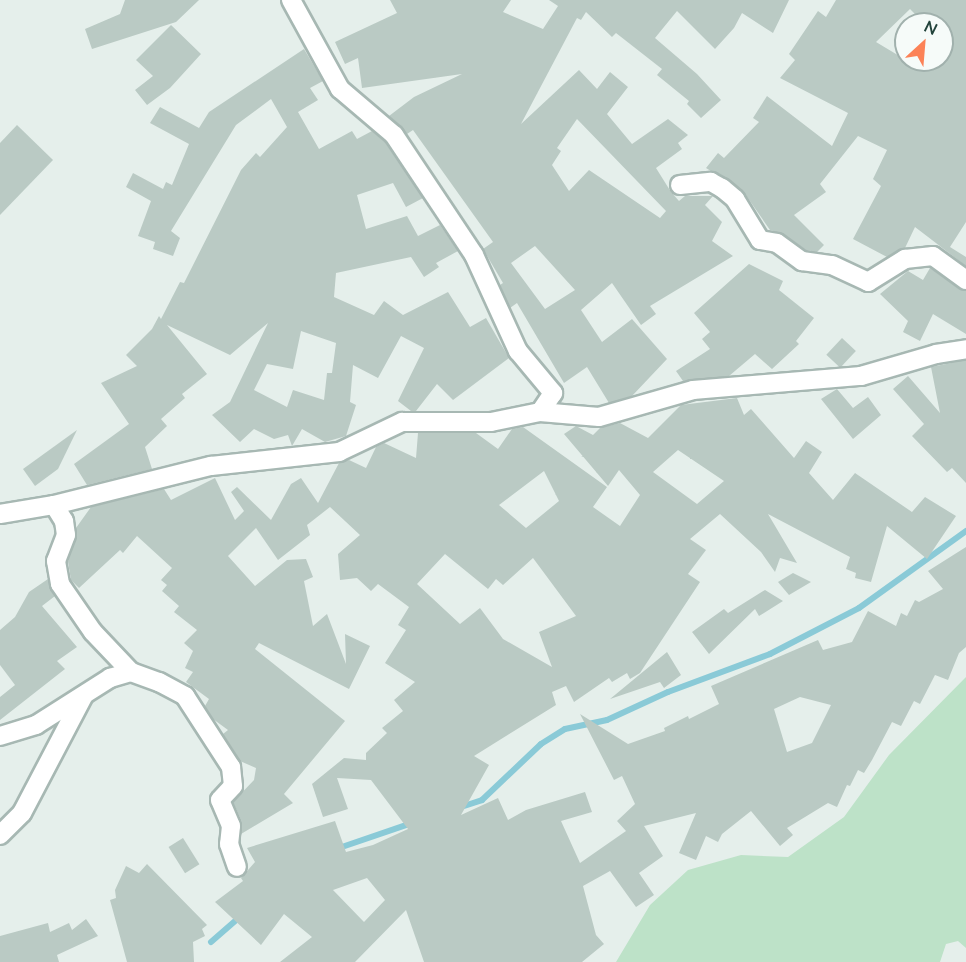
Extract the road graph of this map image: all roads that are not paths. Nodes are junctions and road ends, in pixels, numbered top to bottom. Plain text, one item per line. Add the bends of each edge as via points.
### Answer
1 (291, 0) edge
2 (680, 185) dead end
3 (966, 280) edge
4 (966, 349) edge
5 (540, 412) junction
6 (54, 505) junction
7 (0, 514) edge
8 (131, 672) junction
9 (85, 694) junction
10 (0, 736) edge
11 (0, 835) edge
12 (237, 867) dead end

1 - 5 street via 340,89 394,135 474,255 518,351 553,393
2 - 3 street via 711,182 722,188 735,199 760,240 777,243 802,261 832,266 868,282 905,259 933,256
4 - 5 street via 861,376 693,390 599,417
5 - 6 street via 491,422 402,422 339,452 211,466
6 - 7 street
6 - 8 street via 64,521 66,535 56,561 60,584 93,632
8 - 9 street via 110,678
8 - 12 street via 185,696 222,747 231,767 233,786 220,800 231,825 229,844
9 - 10 street via 36,725
9 - 11 street via 22,813

